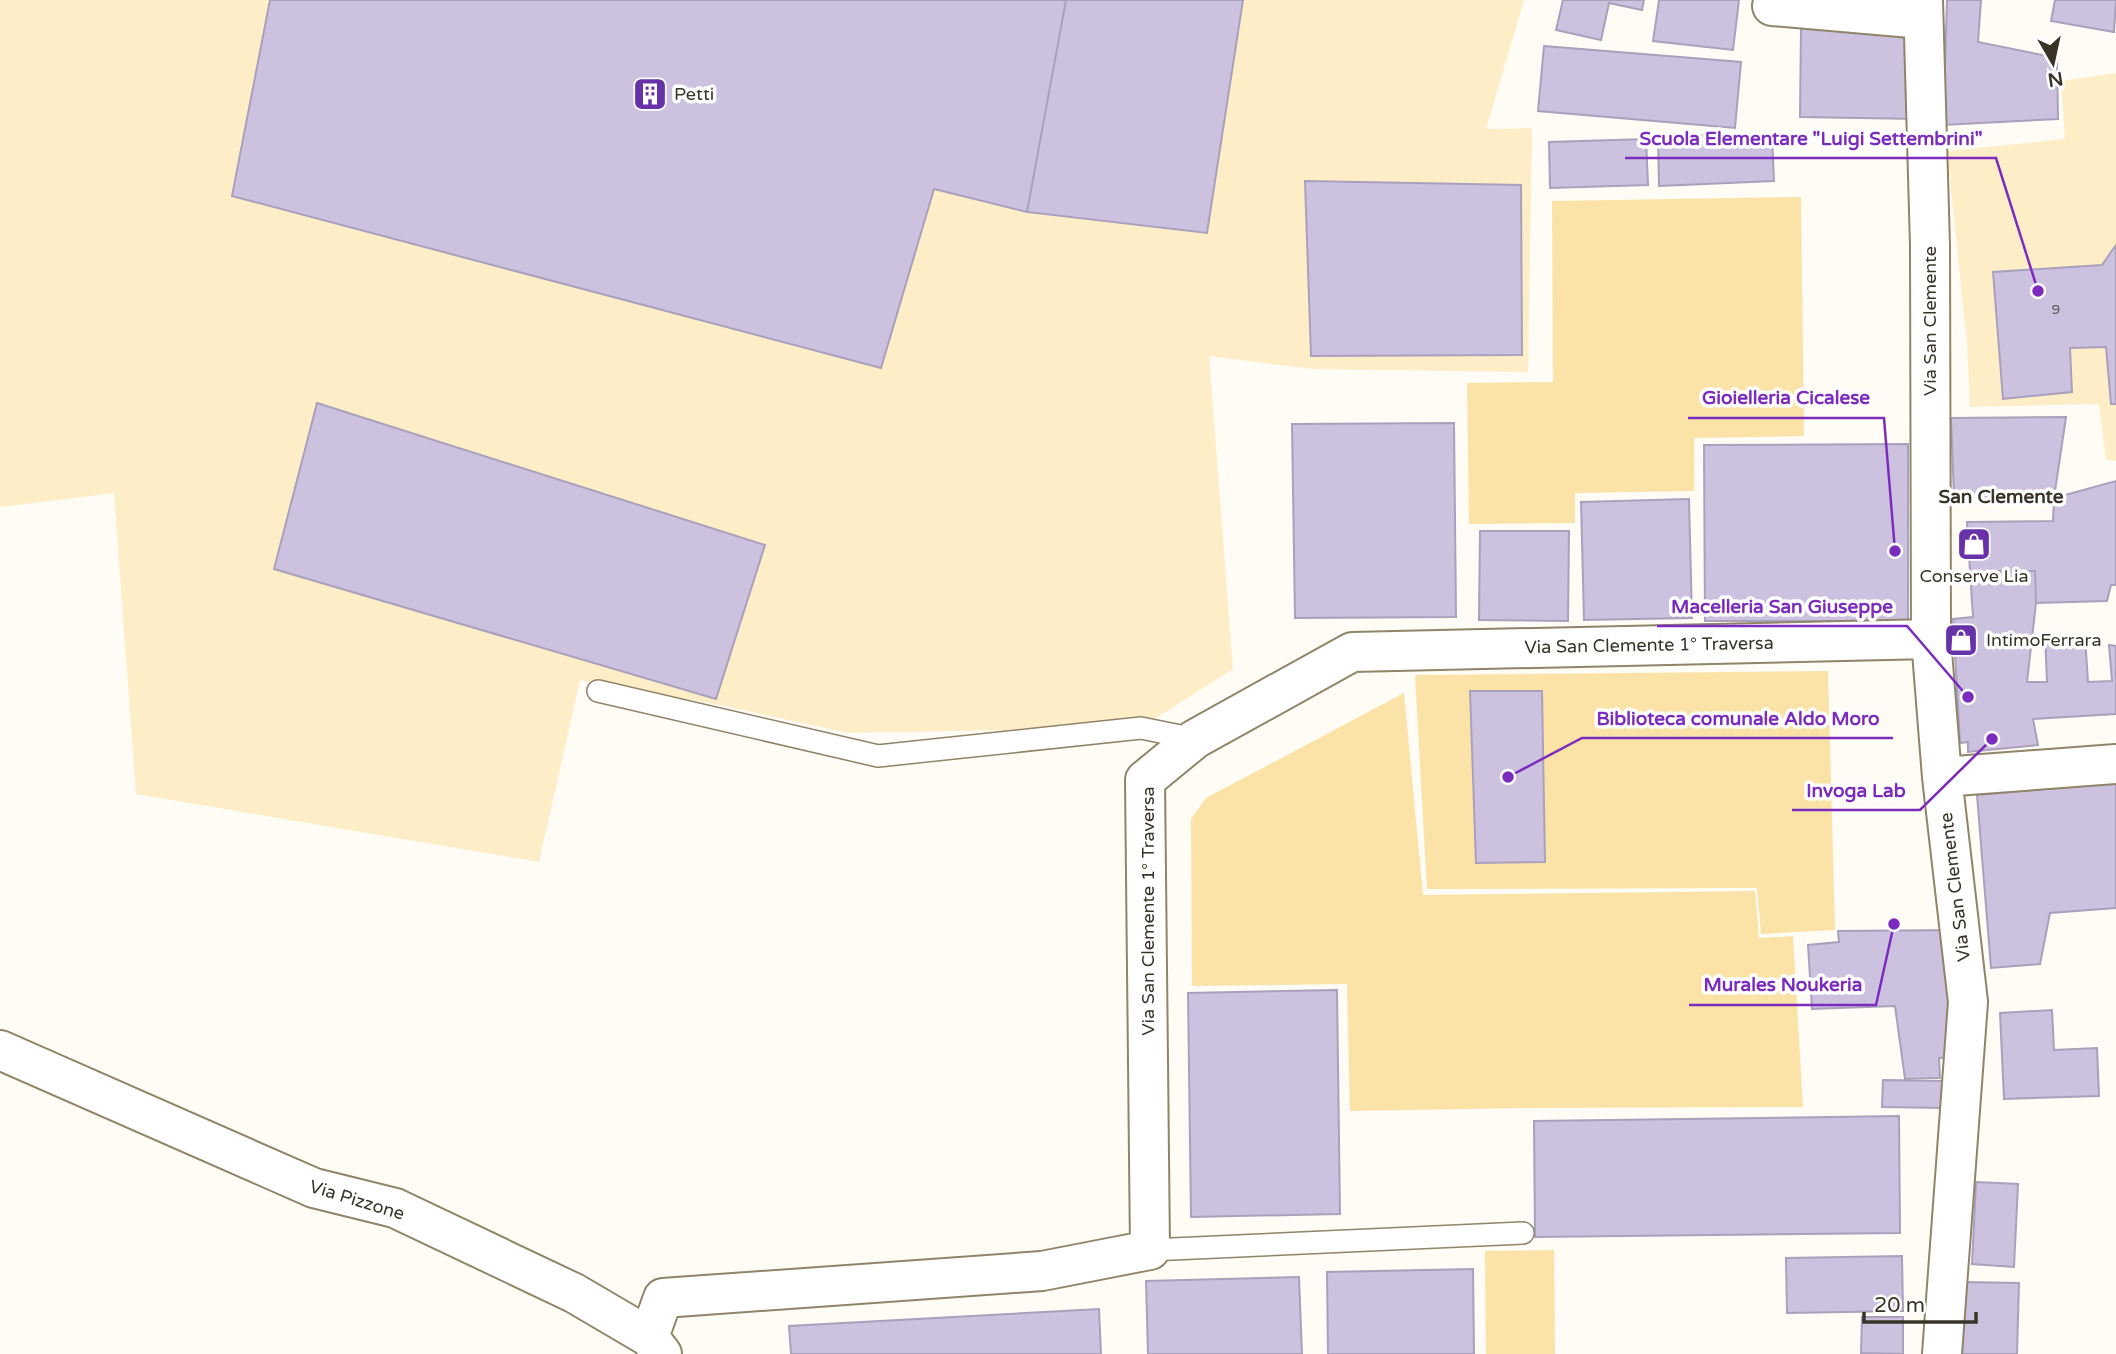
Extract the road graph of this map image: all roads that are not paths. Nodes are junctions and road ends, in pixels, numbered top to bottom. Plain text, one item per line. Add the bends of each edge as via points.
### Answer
1 (1775, 0) edge
2 (1923, 9) edge
3 (1931, 639) junction
4 (598, 691) dead end
5 (1195, 739) junction
6 (2116, 764) edge
7 (1942, 777) junction
8 (0, 1050) edge
9 (1523, 1233) dead end
10 (1150, 1250) junction
11 (656, 1345) edge
12 (1942, 1354) edge

1 - 2 street via 1772,6
2 - 3 street, Via San Clemente via 1930,246
3 - 5 street, Via San Clemente 1° Traversa via 1352,652
3 - 7 street, Via San Clemente
4 - 5 lane via 878,756 1141,728
5 - 10 street, Via San Clemente 1° Traversa via 1145,780
6 - 7 street
7 - 12 street, Via San Clemente via 1968,1002
8 - 11 street, Via Pizzone via 314,1188 395,1208 574,1293
9 - 10 lane
10 - 11 street via 1042,1271 663,1298

